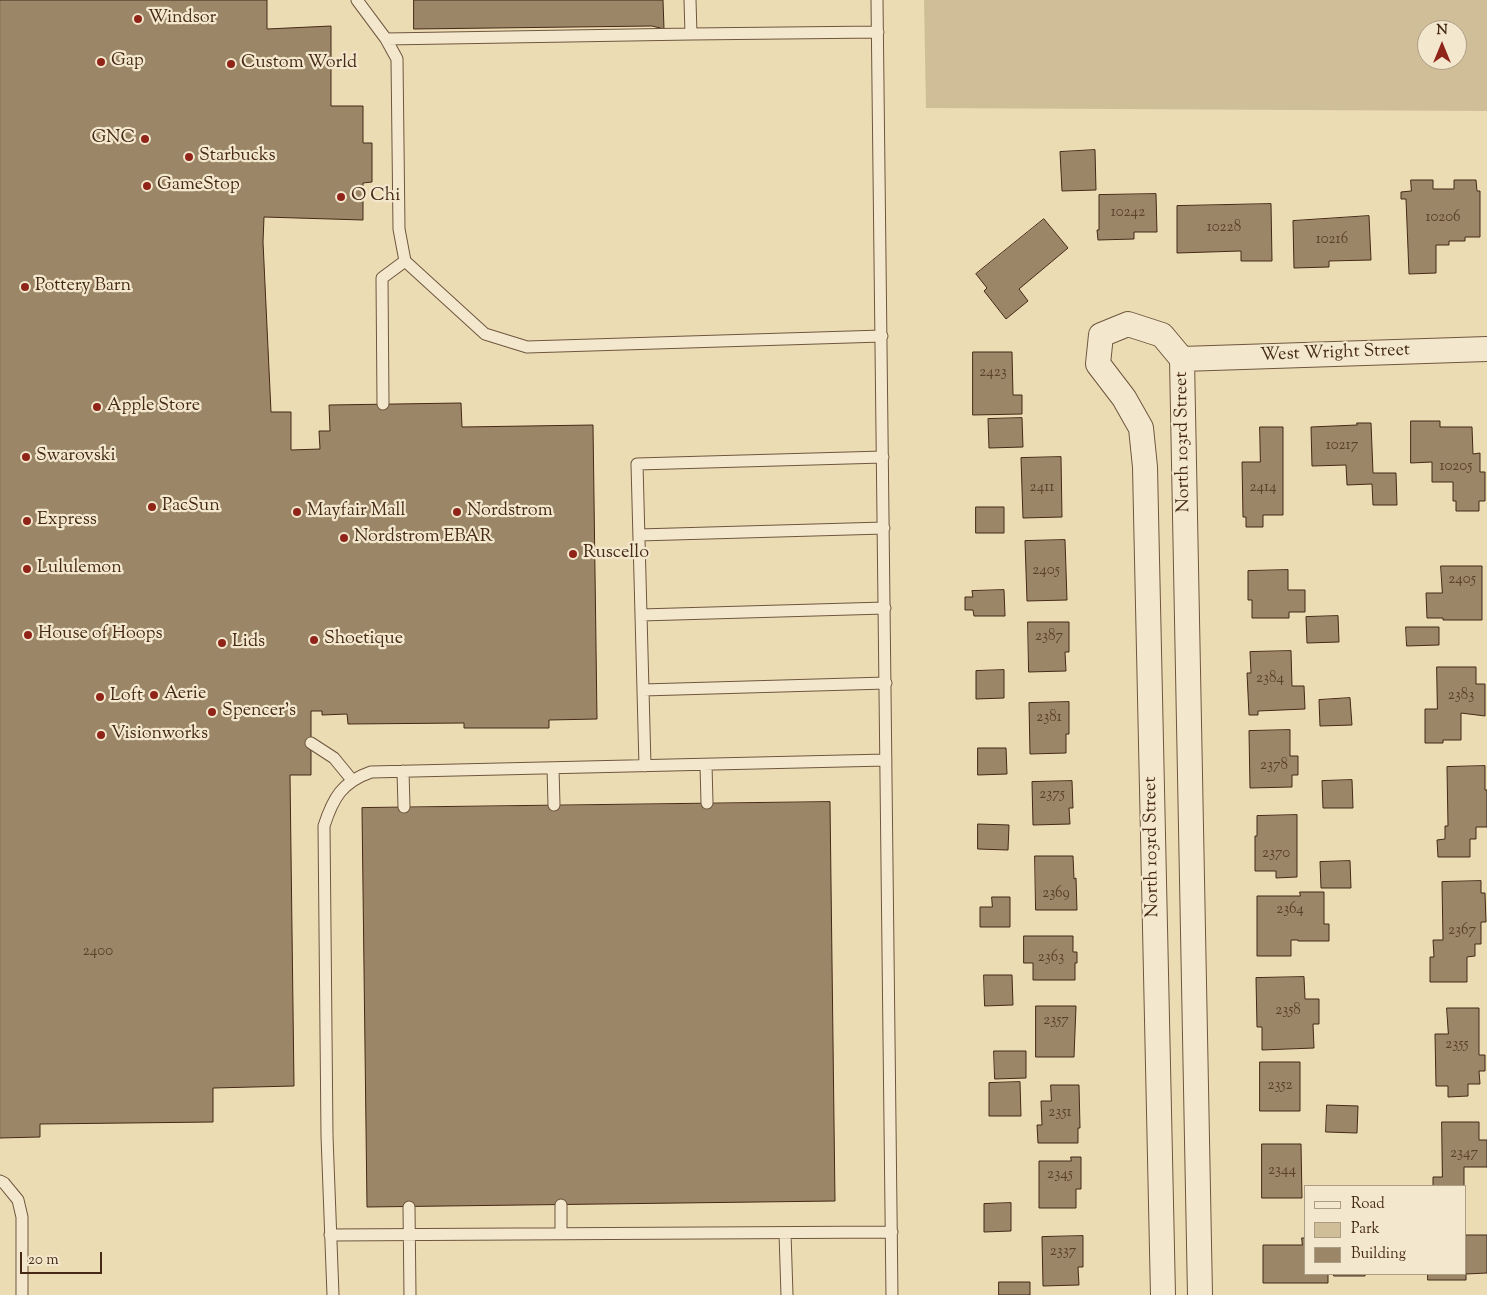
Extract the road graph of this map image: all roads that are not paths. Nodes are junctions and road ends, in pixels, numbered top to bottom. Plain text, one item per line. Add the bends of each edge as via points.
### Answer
1 (357, 0) edge
2 (690, 0) edge
3 (878, 0) edge
4 (878, 32) junction
5 (691, 34) junction
6 (386, 39) junction
7 (405, 261) junction
8 (882, 336) junction
9 (1487, 349) edge
10 (1182, 359) junction
11 (382, 404) dead end
12 (883, 457) junction
13 (884, 528) junction
14 (639, 535) junction
15 (885, 608) junction
16 (641, 615) junction
17 (886, 683) junction
18 (643, 690) junction
19 (311, 743) dead end
20 (886, 760) junction
21 (706, 765) junction
22 (645, 766) junction
23 (553, 768) junction
24 (402, 771) junction
25 (352, 780) junction
26 (707, 803) dead end
27 (554, 805) dead end
28 (404, 807) dead end
29 (0, 1181) edge
30 (561, 1205) dead end
31 (409, 1207) dead end
32 (892, 1232) junction
33 (785, 1233) junction
34 (560, 1234) junction
35 (330, 1235) junction
36 (409, 1236) junction
37 (22, 1295) edge
38 (333, 1295) edge
39 (410, 1295) edge
40 (787, 1295) edge
41 (892, 1295) edge
42 (1164, 1295) edge
43 (1200, 1295) edge

1 - 6 lane
2 - 5 lane
3 - 4 lane
4 - 5 lane
4 - 8 lane
5 - 6 lane
6 - 7 lane via 397,59 399,229
7 - 8 lane via 485,334 527,347
7 - 11 lane via 382,278
8 - 12 lane
9 - 10 street, West Wright Street
10 - 42 street, North 103rd Street via 1162,336 1128,324 1101,336 1098,364 1124,398 1141,428 1145,466
10 - 43 street, North 103rd Street
12 - 13 lane
12 - 14 lane via 637,464
13 - 14 lane
13 - 15 lane
14 - 16 lane
15 - 16 lane
15 - 17 lane
16 - 18 lane
17 - 18 lane
17 - 20 lane
18 - 22 lane
19 - 25 lane via 334,758
20 - 21 lane
20 - 32 lane
21 - 22 lane
21 - 26 lane
22 - 23 lane
23 - 24 lane
23 - 27 lane
24 - 25 lane via 371,772
24 - 28 lane
25 - 35 lane via 337,796 324,826
29 - 37 lane via 18,1200 22,1217
30 - 34 lane
31 - 36 lane
32 - 33 lane
32 - 41 lane
33 - 34 lane
33 - 40 lane
34 - 36 lane
35 - 36 lane
35 - 38 lane
36 - 39 lane

